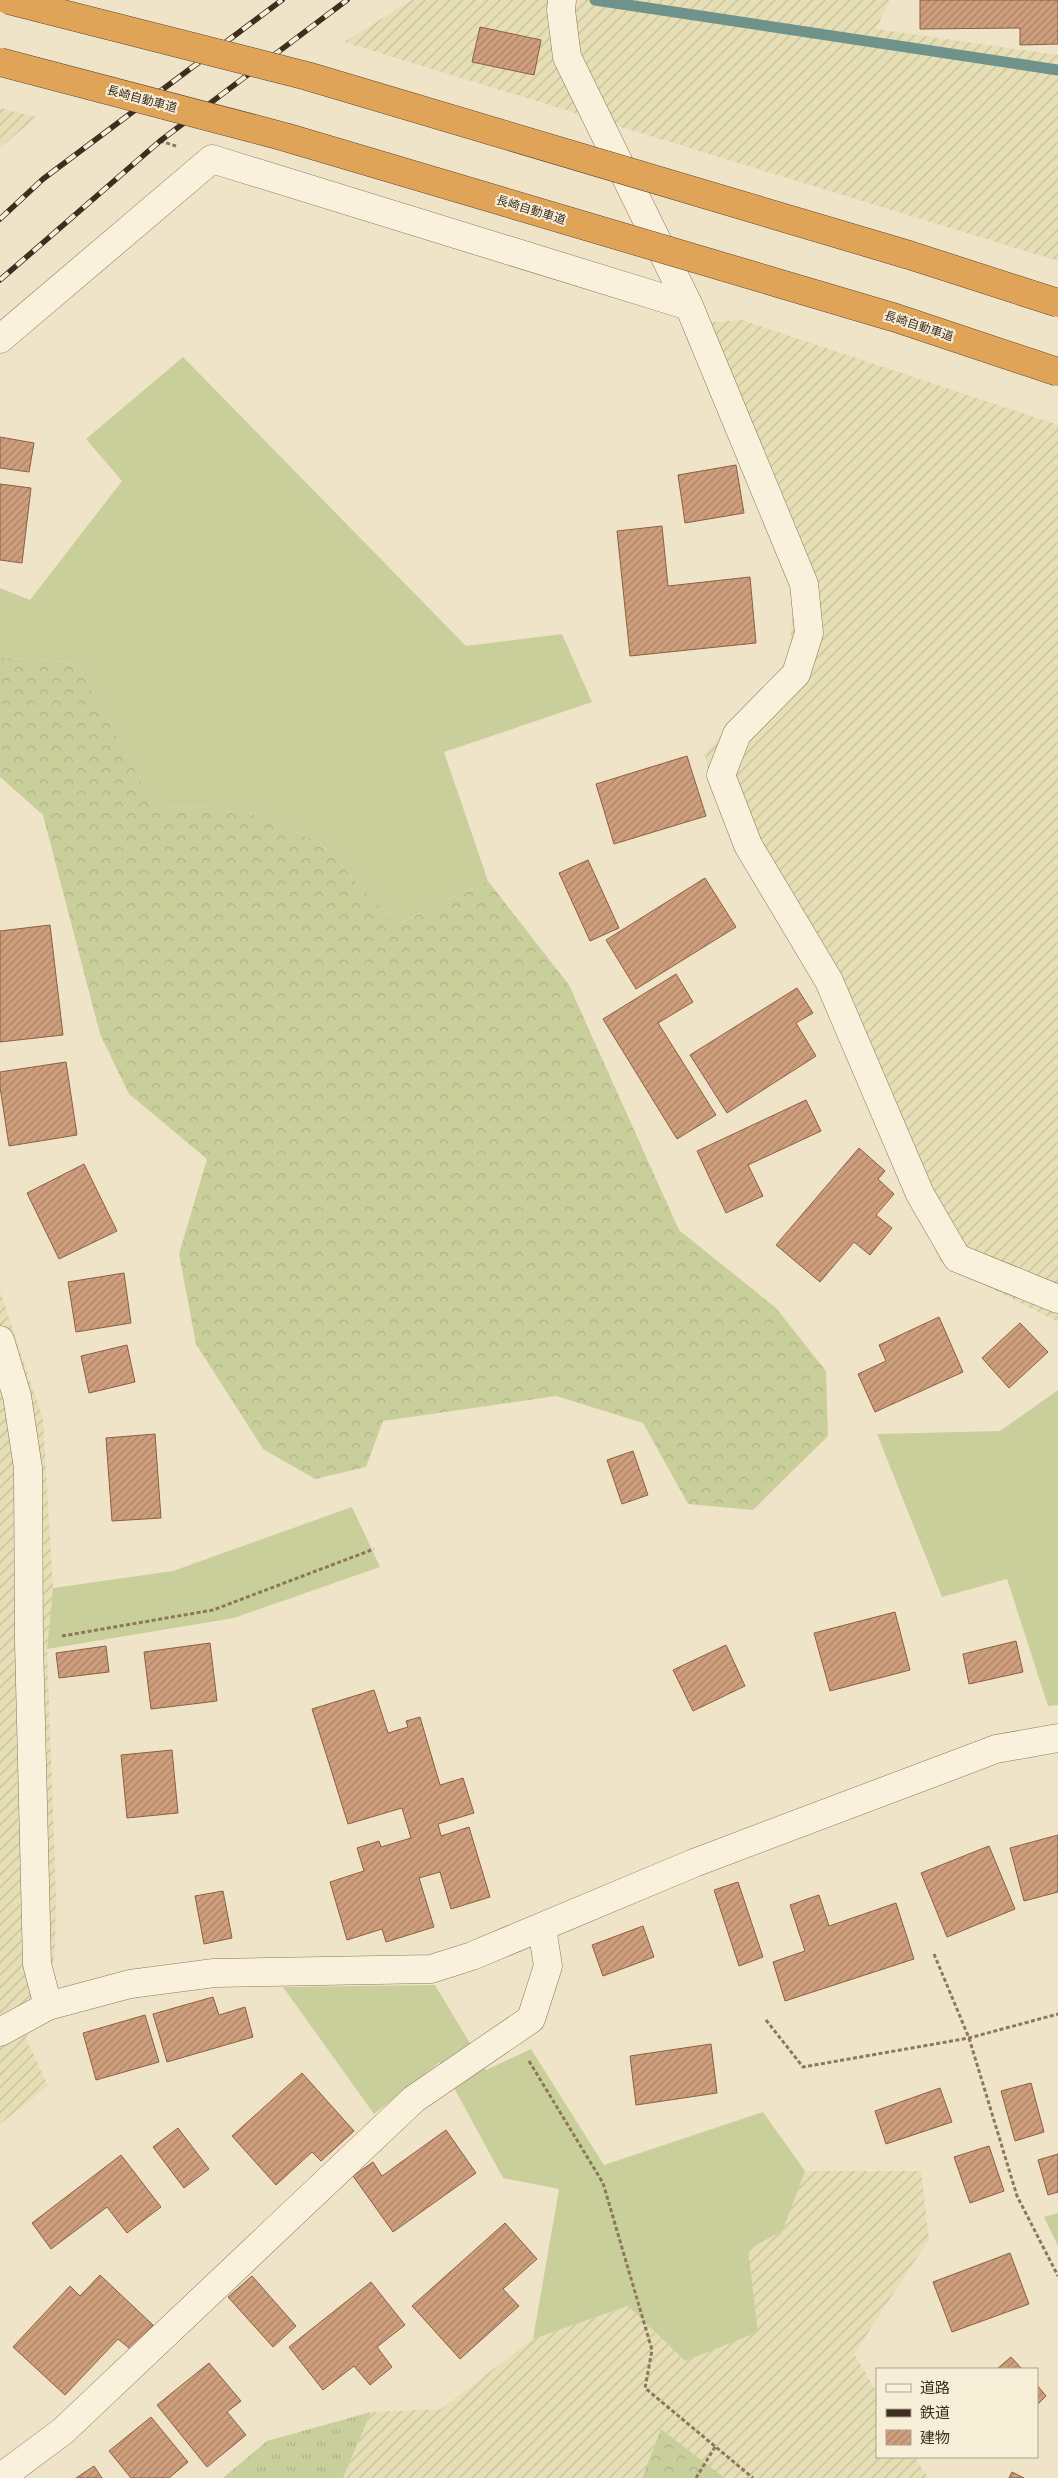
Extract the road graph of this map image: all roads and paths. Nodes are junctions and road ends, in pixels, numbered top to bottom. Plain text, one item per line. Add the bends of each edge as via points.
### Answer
1 (8, 0) edge
2 (561, 5) edge
3 (0, 62) edge
4 (1058, 303) edge
5 (689, 306) junction
6 (0, 339) edge
7 (1058, 372) edge
8 (1058, 1299) edge
9 (0, 1340) edge
10 (374, 1548) dead end
11 (29, 1642) junction
12 (1058, 1738) edge
13 (542, 1928) junction
14 (934, 1954) dead end
15 (48, 2006) junction
16 (1058, 2014) edge
17 (766, 2020) dead end
18 (0, 2032) edge
19 (512, 2032) junction
20 (969, 2038) junction
21 (1058, 2276) edge
22 (715, 2446) junction
23 (0, 2478) edge
24 (696, 2478) edge
25 (753, 2478) edge

1 - 4 highway, bridge via 307,76 909,255
2 - 5 street via 567,57
3 - 7 highway, 長崎自動車道, bridge via 285,137 896,318
5 - 6 street via 212,159
5 - 8 street via 804,584 809,633 796,674 737,734 721,776 748,845 829,981 920,1194 957,1258
9 - 11 street via 17,1396 28,1468
10 - 11 path via 213,1610
11 - 15 street via 37,1964
12 - 13 street via 996,1749 694,1863
13 - 15 street via 431,1969 214,1973 130,1984
13 - 19 street via 548,1966 531,2019
14 - 20 path
15 - 18 street
16 - 20 path
17 - 20 path via 803,2067
19 - 22 path via 603,2183 652,2350 645,2388
19 - 23 street via 414,2099 63,2431
20 - 21 path via 1018,2196
22 - 24 path
22 - 25 path

